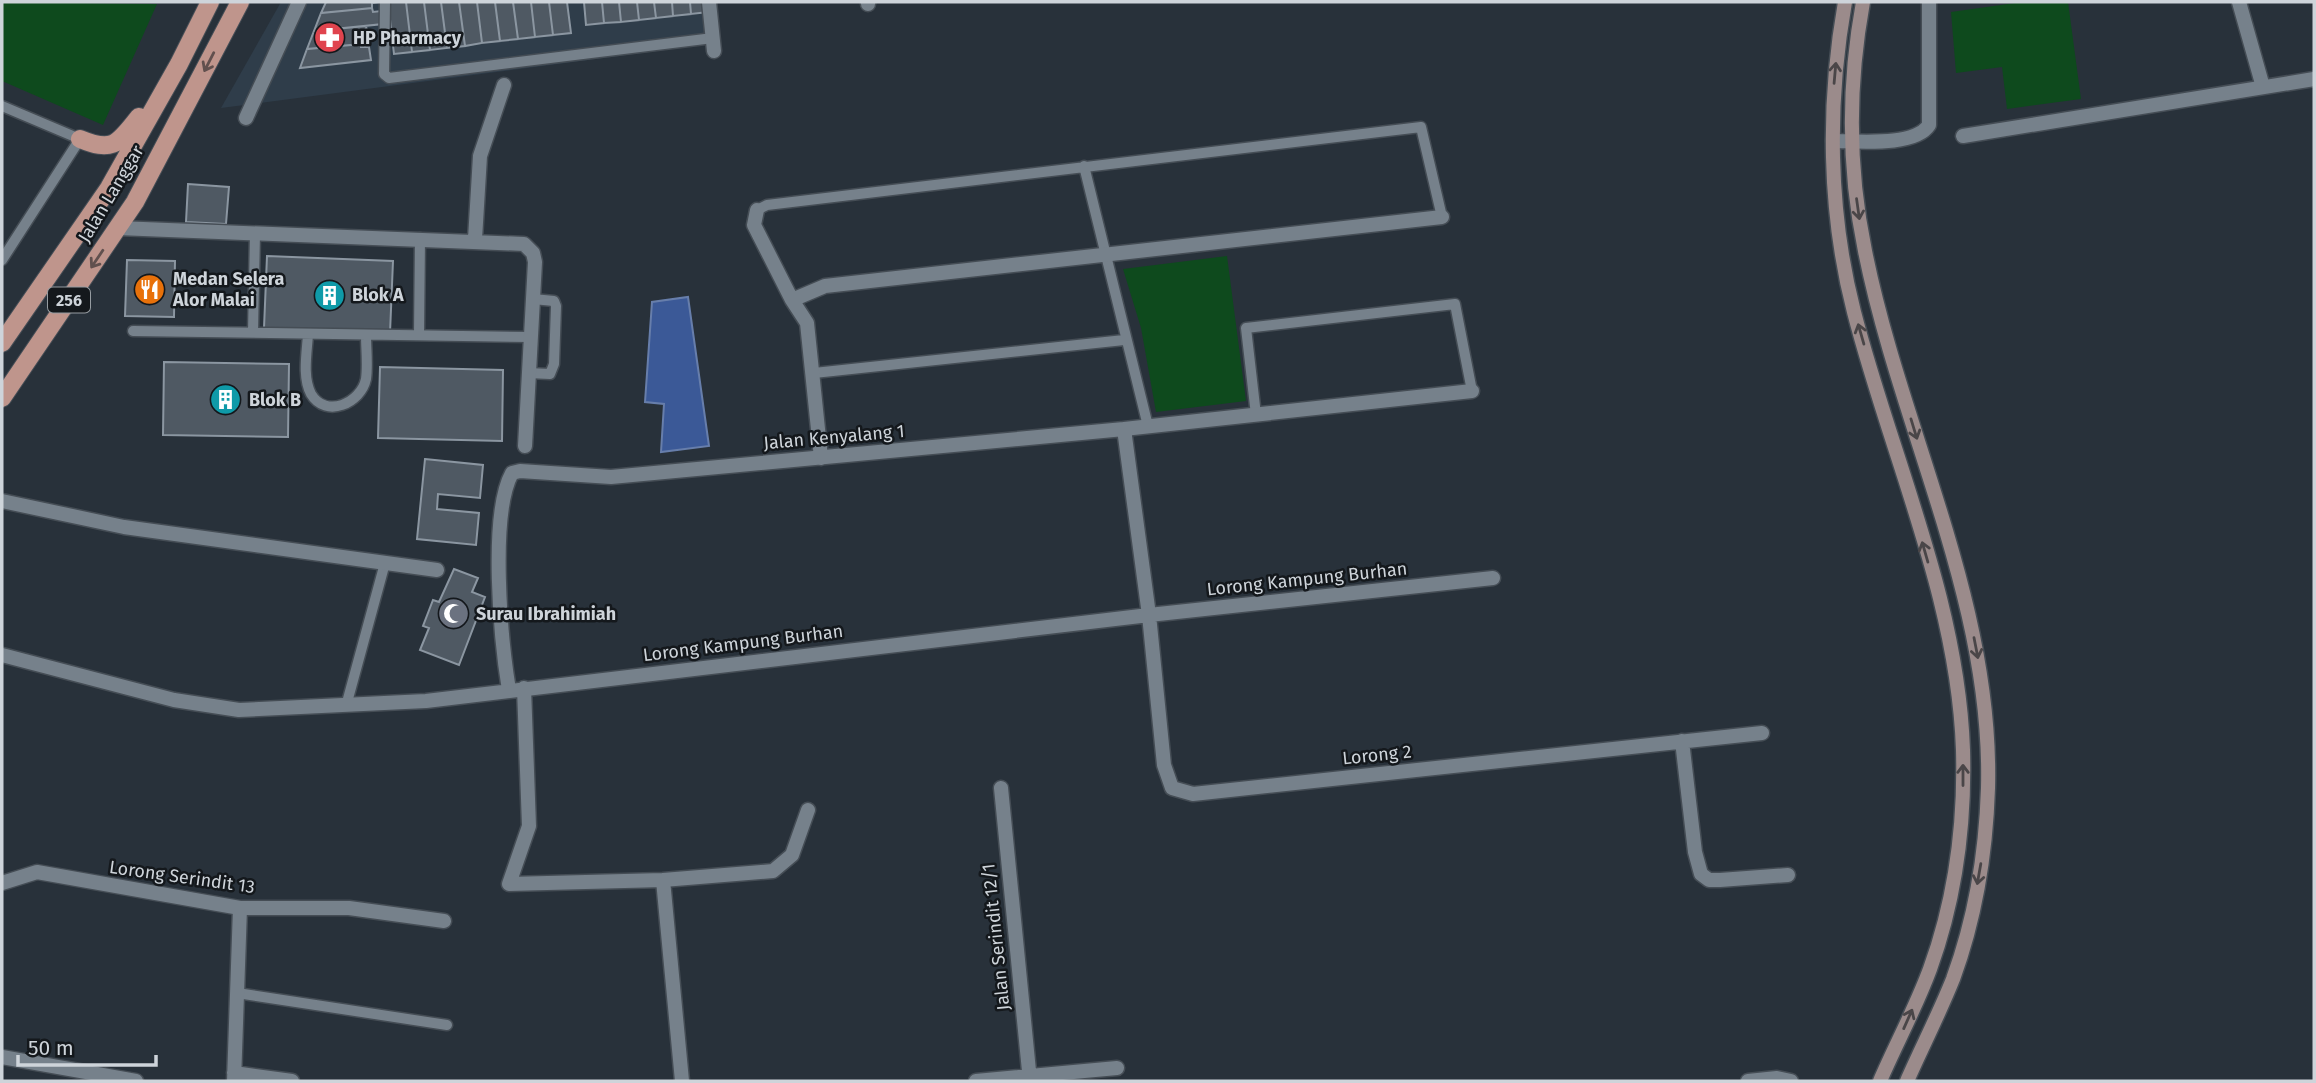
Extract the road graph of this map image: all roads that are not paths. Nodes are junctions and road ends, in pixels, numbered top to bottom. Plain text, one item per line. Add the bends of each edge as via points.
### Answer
1 (210, 2) edge
2 (240, 2) edge
3 (299, 2) edge
4 (385, 2) edge
5 (709, 2) edge
6 (1845, 2) edge
7 (1863, 2) edge
8 (1929, 2) edge
9 (2239, 2) edge
10 (714, 45) joint
11 (179, 64) junction
12 (2314, 79) edge
13 (504, 86) dead end
14 (2263, 87) junction
15 (2, 106) edge
16 (246, 118) dead end
17 (1963, 136) dead end
18 (80, 139) junction
19 (1833, 141) junction
20 (1852, 141) junction
21 (1083, 166) junction
22 (757, 210) joint
23 (1442, 217) joint
24 (118, 228) junction
25 (255, 233) junction
26 (420, 238) junction
27 (475, 239) junction
28 (1106, 255) junction
29 (2, 260) edge
30 (533, 299) junction
31 (792, 300) junction
32 (133, 331) dead end
33 (253, 332) junction
34 (308, 334) junction
35 (419, 334) junction
36 (366, 335) junction
37 (531, 337) junction
38 (1124, 340) junction
39 (2, 343) edge
40 (528, 373) junction
41 (814, 373) junction
42 (1472, 391) joint
43 (2, 398) edge
44 (1256, 415) junction
45 (1154, 426) junction
46 (1124, 429) junction
47 (525, 446) dead end
48 (821, 458) junction
49 (2, 501) edge
50 (385, 563) junction
51 (438, 570) dead end
52 (1493, 578) dead end
53 (1149, 615) junction
54 (2, 655) edge
55 (517, 689) junction
56 (346, 706) junction
57 (1762, 733) dead end
58 (1682, 741) junction
59 (1001, 788) dead end
60 (808, 810) dead end
61 (1788, 875) dead end
62 (663, 880) junction
63 (2, 883) edge
64 (240, 908) junction
65 (443, 921) dead end
66 (237, 993) junction
67 (447, 1025) dead end
68 (2, 1057) edge
69 (1117, 1068) dead end
70 (234, 1077) edge
71 (1029, 1079) edge
72 (136, 1081) edge
73 (292, 1081) edge
74 (682, 1081) edge
75 (976, 1081) edge
76 (1748, 1081) edge
77 (1791, 1081) edge
78 (1880, 1081) edge
79 (1907, 1081) edge

1 - 11 main road, Jalan Langgar / 256
2 -> 24 main road, Jalan Langgar / 256
3 - 16 street
4 - 10 lane via 384,74 389,78
5 - 10 street
19 -> 6 main road via 1836,57
7 - 20 main road
8 - 20 street via 1929,125 1914,138
9 - 14 street
11 - 18 main road via 119,142 97,146
11 - 39 main road, Jalan Langgar / 256 via 109,188
12 - 14 street
13 - 27 street via 480,156
14 - 17 street
15 - 18 lane
18 - 29 lane
19 - 20 street
78 -> 19 main road via 1930,971 1940,935 1956,862 1963,750 1949,638 1845,269
20 -> 79 main road via 1868,264 1966,607 1980,671 1987,736 1985,827 1974,904 1953,979
21 - 22 lane via 767,205
21 - 23 lane via 1421,127
21 - 28 lane
22 - 31 street via 754,225
23 - 28 street
24 - 25 street
24 -> 43 main road, Jalan Langgar / 256
25 - 26 street
25 - 33 lane
26 - 27 street
26 - 35 lane
27 - 30 street via 517,241 529,248 535,262
28 - 31 street via 825,286
28 - 38 lane
30 - 37 street
30 - 40 lane via 554,301 556,306 554,364 550,373
31 - 41 street via 807,323
32 - 33 lane
33 - 34 lane
34 - 36 lane
34 - 36 lane via 311,393 338,406 353,402 366,380
35 - 36 lane
35 - 37 lane
37 - 40 street
38 - 41 lane
38 - 45 lane
40 - 47 street
41 - 48 street
42 - 44 street, Jalan Kenyalang 1
42 - 44 lane via 1455,304 1442,305 1246,328
44 - 45 street, Jalan Kenyalang 1
45 - 46 street, Jalan Kenyalang 1
46 - 48 street, Jalan Kenyalang 1
46 - 53 street
48 - 55 street, Jalan Kenyalang 1 via 611,477 512,473 503,518 499,596
49 - 50 street via 124,527
50 - 51 street
50 - 56 lane
52 - 53 street, Lorong Kampung Burhan
53 - 55 street, Lorong Kampung Burhan
53 - 58 street, Lorong 2 via 1164,765 1172,788 1180,792
54 - 56 street, Lorong Kampung Burhan via 174,700 239,710
55 - 56 street, Lorong Kampung Burhan
55 - 62 street via 529,815 509,884
57 - 58 street, Lorong 2
58 - 61 street via 1701,874 1709,880
59 - 71 street, Jalan Serindit 12/1
60 - 62 street via 792,855 773,871
62 - 74 street
63 - 64 street, Lorong Serindit 13 via 37,872
64 - 65 street, Lorong Serindit 13 via 349,908
64 - 66 street
66 - 67 lane
66 - 70 street
68 - 72 street
69 - 71 street
70 - 73 street
71 - 75 street
76 - 77 street

